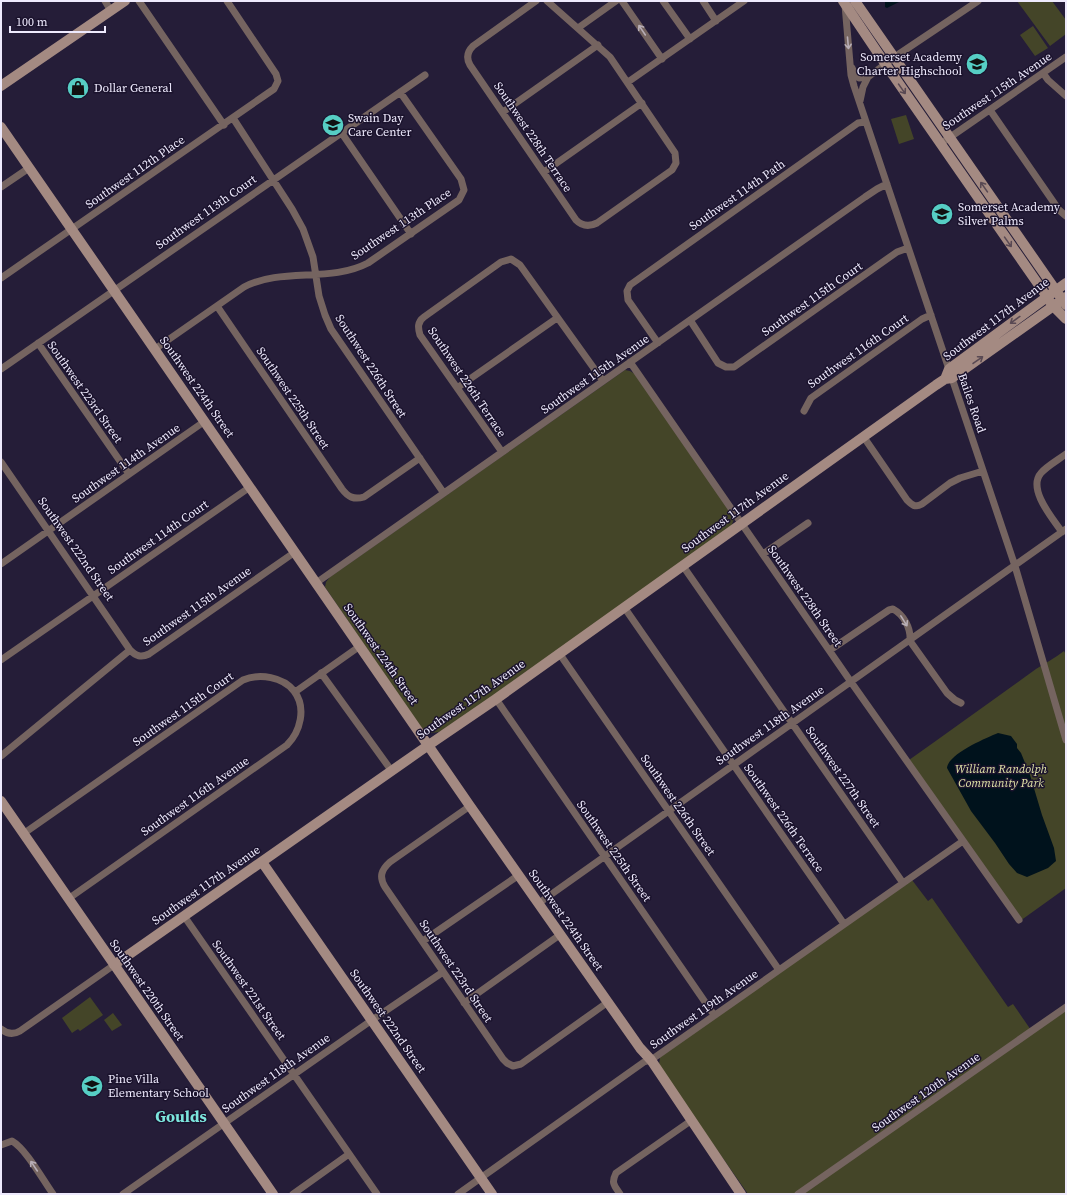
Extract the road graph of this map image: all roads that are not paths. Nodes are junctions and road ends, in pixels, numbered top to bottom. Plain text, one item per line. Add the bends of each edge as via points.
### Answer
1 (105, 1) edge
2 (125, 1) edge
3 (139, 1) edge
4 (227, 1) edge
5 (536, 1) edge
6 (547, 1) edge
7 (616, 1) edge
8 (622, 1) edge
9 (663, 1) edge
10 (702, 1) edge
11 (744, 1) edge
12 (855, 1) edge
13 (978, 1) edge
14 (844, 3) edge
15 (111, 11) junction
16 (716, 21) junction
17 (578, 28) junction
18 (690, 40) junction
19 (598, 45) junction
20 (1066, 57) edge
21 (894, 58) junction
22 (662, 59) junction
23 (886, 65) junction
24 (850, 67) junction
25 (1043, 73) junction
26 (425, 75) dead end
27 (868, 77) junction
28 (628, 82) junction
29 (1, 86) edge
30 (400, 92) junction
31 (1066, 96) edge
32 (642, 103) junction
33 (860, 103) junction
34 (990, 110) junction
35 (503, 112) junction
36 (233, 118) junction
37 (865, 122) junction
38 (224, 125) junction
39 (1, 127) edge
40 (341, 132) junction
41 (949, 137) junction
42 (940, 144) junction
43 (29, 168) junction
44 (544, 172) junction
45 (273, 180) junction
46 (887, 184) junction
47 (1, 187) edge
48 (1066, 216) edge
49 (72, 230) junction
50 (411, 234) junction
51 (908, 248) junction
52 (315, 275) junction
53 (1, 278) edge
54 (1066, 283) edge
55 (114, 290) junction
56 (1056, 290) junction
57 (1047, 296) junction
58 (1065, 301) edge
59 (217, 306) junction
60 (1054, 306) junction
61 (931, 315) junction
62 (557, 318) junction
63 (1066, 319) edge
64 (690, 320) junction
65 (38, 343) junction
66 (658, 343) junction
67 (155, 349) junction
68 (630, 362) junction
69 (1, 369) edge
70 (948, 375) junction
71 (603, 381) junction
72 (457, 388) junction
73 (804, 411) dead end
74 (205, 421) junction
75 (863, 436) junction
76 (502, 452) junction
77 (1066, 454) edge
78 (420, 458) junction
79 (1, 462) edge
80 (983, 471) junction
81 (4, 473) edge
82 (128, 474) junction
83 (250, 487) junction
84 (444, 492) junction
85 (808, 523) dead end
86 (742, 524) junction
87 (48, 531) junction
88 (1064, 531) edge
89 (295, 552) junction
90 (763, 554) junction
91 (1, 564) edge
92 (683, 566) junction
93 (1015, 566) junction
94 (316, 583) junction
95 (93, 596) junction
96 (624, 607) junction
97 (910, 641) junction
98 (360, 646) junction
99 (130, 650) junction
100 (830, 650) junction
101 (559, 653) junction
102 (1, 660) edge
103 (321, 673) junction
104 (852, 682) junction
105 (295, 692) junction
106 (496, 699) junction
107 (961, 703) dead end
108 (792, 723) junction
109 (1066, 740) edge
110 (428, 744) junction
111 (1, 756) edge
112 (733, 764) junction
113 (391, 770) junction
114 (1, 802) edge
115 (470, 806) junction
116 (669, 810) junction
117 (23, 834) junction
118 (963, 841) junction
119 (604, 856) junction
120 (262, 862) junction
121 (519, 874) junction
122 (903, 883) junction
123 (68, 899) junction
124 (539, 903) junction
125 (184, 916) junction
126 (1019, 920) dead end
127 (844, 924) junction
128 (561, 934) junction
129 (423, 942) junction
130 (114, 965) junction
131 (779, 970) junction
132 (443, 972) junction
133 (608, 1002) junction
134 (464, 1003) junction
135 (1066, 1007) edge
136 (714, 1015) junction
137 (372, 1020) junction
138 (1, 1029) edge
139 (651, 1060) junction
140 (294, 1074) junction
141 (692, 1120) junction
142 (224, 1123) junction
143 (1, 1145) edge
144 (350, 1154) junction
145 (481, 1178) junction
146 (53, 1194) edge
147 (123, 1194) edge
148 (273, 1194) edge
149 (293, 1194) edge
150 (377, 1194) edge
151 (458, 1194) edge
152 (492, 1194) edge
153 (620, 1194) edge
154 (741, 1194) edge
155 (798, 1194) edge

1 - 15 street
2 - 15 street
3 - 38 street
4 - 36 street, Southwest 112th Place via 276,74 278,81 272,91
5 - 35 street, Southwest 228th Terrace via 469,51 470,65
6 - 17 street
7 - 17 street
22 -> 8 street
9 - 18 street
10 - 16 street
11 - 16 street
12 - 21 street
13 - 21 street
14 - 23 street
14 -> 24 street, Bailes Road
15 - 29 street
16 - 18 street
17 - 19 street
18 - 22 street
19 - 28 street
19 - 35 street
20 - 25 street, Southwest 115th Avenue
21 - 23 street
21 - 41 street
22 - 28 street
23 - 27 street
23 -> 42 street
24 - 27 street via 857,77
24 - 33 street, Bailes Road
25 - 31 street via 1050,83
25 - 34 street, Southwest 115th Avenue
26 - 30 street, Southwest 113th Court
27 - 33 street
28 - 32 street
30 - 40 street, Southwest 113th Court
30 - 50 street, Southwest 113th Place via 463,185 463,193 456,202
32 - 44 street
32 - 44 street, Southwest 228th Terrace via 674,151 676,163 672,170 590,225 578,222
33 - 37 street, Bailes Road
34 - 41 street, Southwest 115th Avenue
34 - 48 street via 1059,210
35 - 44 street, Southwest 228th Terrace
36 - 38 street, Southwest 112th Place
36 - 45 street, Southwest 226th Street
37 - 46 street, Bailes Road
37 - 66 street, Southwest 114th Path via 858,124 630,284 627,291 628,300
38 - 49 street, Southwest 112th Place
39 - 43 street, Southwest 224th Street
40 - 45 street, Southwest 113th Court
40 - 50 street
41 - 42 street, Southwest 115th Avenue
56 -> 41 street
42 -> 57 street
43 - 47 street
43 - 49 street, Southwest 224th Street
45 - 52 street, Southwest 226th Street via 303,229 311,250
45 - 55 street, Southwest 113th Court
46 - 51 street, Bailes Road
46 - 64 street, Southwest 115th Avenue via 865,196
49 - 53 street, Southwest 112th Place
49 - 55 street, Southwest 224th Street
50 - 52 street, Southwest 113th Place via 357,269
51 - 61 street, Bailes Road
51 - 64 street, Southwest 115th Court via 887,260 737,366 730,368 718,363
52 - 59 street, Southwest 113th Place via 256,281
52 - 78 street, Southwest 226th Street via 322,308 331,329
54 - 56 street, Southwest 117th Avenue
55 - 65 street, Southwest 113th Court
55 - 67 street, Southwest 224th Street
56 - 57 street, Southwest 117th Avenue
56 - 58 street
57 - 60 street
57 -> 70 street, Southwest 117th Avenue
58 - 60 street, Southwest 117th Avenue
59 - 67 street, Southwest 113th Place
59 - 78 street, Southwest 225th Street via 348,496 366,496
60 - 63 street
70 -> 60 street, Southwest 117th Avenue
61 - 70 street, Bailes Road
61 - 73 street, Southwest 116th Court via 811,398
62 - 71 street
62 - 72 street
62 - 72 street, Southwest 226th Terrace via 520,265 511,259 501,262 419,323 420,335
64 - 66 street, Southwest 115th Avenue
65 - 69 street, Southwest 113th Court
65 - 82 street, Southwest 223rd Street
66 - 68 street, Southwest 115th Avenue
67 - 74 street, Southwest 224th Street
68 - 71 street, Southwest 115th Avenue
68 - 86 street, Southwest 228th Street
70 - 75 street, Southwest 117th Avenue
70 - 80 street, Bailes Road
71 - 76 street, Southwest 115th Avenue
72 - 76 street, Southwest 226th Terrace
74 - 82 street, Southwest 114th Avenue
74 - 83 street, Southwest 224th Street
75 - 80 street via 907,500 914,506 922,504 950,483
75 - 86 street, Southwest 117th Avenue
76 - 84 street, Southwest 115th Avenue
77 - 88 street via 1037,479 1039,497
78 - 84 street, Southwest 226th Street
79 - 81 street, Southwest 222nd Street
80 - 93 street, Bailes Road
81 - 87 street, Southwest 222nd Street
82 - 87 street, Southwest 114th Avenue
83 - 89 street, Southwest 224th Street
83 - 95 street, Southwest 114th Court
84 - 94 street, Southwest 115th Avenue
85 - 90 street
86 - 90 street, Southwest 228th Street
86 - 92 street, Southwest 117th Avenue
87 - 91 street, Southwest 114th Avenue
87 - 95 street, Southwest 222nd Street
88 - 93 street, Southwest 118th Avenue
89 - 94 street, Southwest 224th Street
89 - 99 street, Southwest 115th Avenue via 149,654 140,656
90 - 100 street, Southwest 228th Street
92 - 96 street, Southwest 117th Avenue
92 - 108 street, Southwest 227th Street
93 - 97 street, Southwest 118th Avenue
93 - 109 street, Bailes Road
94 - 98 street, Southwest 224th Street
95 - 99 street, Southwest 222nd Street
95 - 102 street, Southwest 114th Court
96 - 101 street, Southwest 117th Avenue
96 - 112 street, Southwest 226th Terrace
100 -> 97 street via 893,608 910,630
97 - 104 street, Southwest 118th Avenue
97 - 107 street via 942,687
98 - 103 street
98 - 110 street, Southwest 224th Street
99 - 111 street, Southwest 115th Avenue
100 - 104 street, Southwest 228th Street
101 - 106 street, Southwest 117th Avenue
101 - 116 street, Southwest 226th Street
103 - 105 street
103 - 113 street
104 - 108 street, Southwest 118th Avenue
104 - 118 street, Southwest 228th Street
105 - 117 street, Southwest 115th Court via 272,678 257,677 243,680
105 - 123 street, Southwest 116th Avenue via 301,709 300,722 296,734 287,745
106 - 110 street, Southwest 117th Avenue
106 - 119 street, Southwest 225th Street
108 - 112 street, Southwest 118th Avenue
108 - 122 street, Southwest 227th Street
110 - 113 street, Southwest 117th Avenue
110 - 115 street, Southwest 224th Street
112 - 116 street, Southwest 118th Avenue
112 - 127 street, Southwest 226th Terrace
113 - 120 street, Southwest 117th Avenue
114 - 117 street, Southwest 220th Street
115 - 121 street, Southwest 224th Street
115 - 129 street, Southwest 223rd Street via 390,862 381,874 385,887
116 - 119 street, Southwest 118th Avenue
116 - 131 street, Southwest 226th Street
117 - 123 street, Southwest 220th Street
118 - 122 street, Southwest 119th Avenue
118 - 126 street, Southwest 228th Street
119 - 124 street, Southwest 118th Avenue
119 - 136 street, Southwest 225th Street
120 - 125 street, Southwest 117th Avenue
120 - 137 street, Southwest 222nd Street
121 - 124 street, Southwest 224th Street
121 - 129 street
122 - 127 street, Southwest 119th Avenue
123 - 130 street, Southwest 220th Street
124 - 128 street, Southwest 224th Street
125 - 130 street, Southwest 117th Avenue
125 - 140 street, Southwest 221st Street
127 - 131 street, Southwest 119th Avenue
128 - 133 street, Southwest 224th Street
128 - 134 street
129 - 132 street, Southwest 223rd Street
130 - 138 street, Southwest 117th Avenue via 20,1032 13,1034
130 - 142 street, Southwest 220th Street
131 - 136 street, Southwest 119th Avenue
132 - 134 street, Southwest 223rd Street
132 - 137 street, Southwest 118th Avenue
133 - 134 street, Southwest 223rd Street via 523,1062 513,1066 505,1061
133 - 139 street, Southwest 224th Street
135 - 155 street, Southwest 120th Avenue
136 - 139 street, Southwest 119th Avenue
137 - 140 street, Southwest 118th Avenue
137 - 145 street, Southwest 222nd Street
139 - 141 street, Southwest 224th Street
139 - 145 street, Southwest 119th Avenue via 644,1062
140 - 142 street, Southwest 118th Avenue
140 - 144 street, Southwest 221st Street
141 - 153 street via 616,1173 613,1179 614,1186
141 - 154 street, Southwest 224th Street
142 - 147 street, Southwest 118th Avenue
142 - 148 street, Southwest 220th Street
146 -> 143 street via 17,1144 12,1141
144 - 149 street
144 - 150 street, Southwest 221st Street
145 - 151 street, Southwest 119th Avenue
145 - 152 street, Southwest 222nd Street

